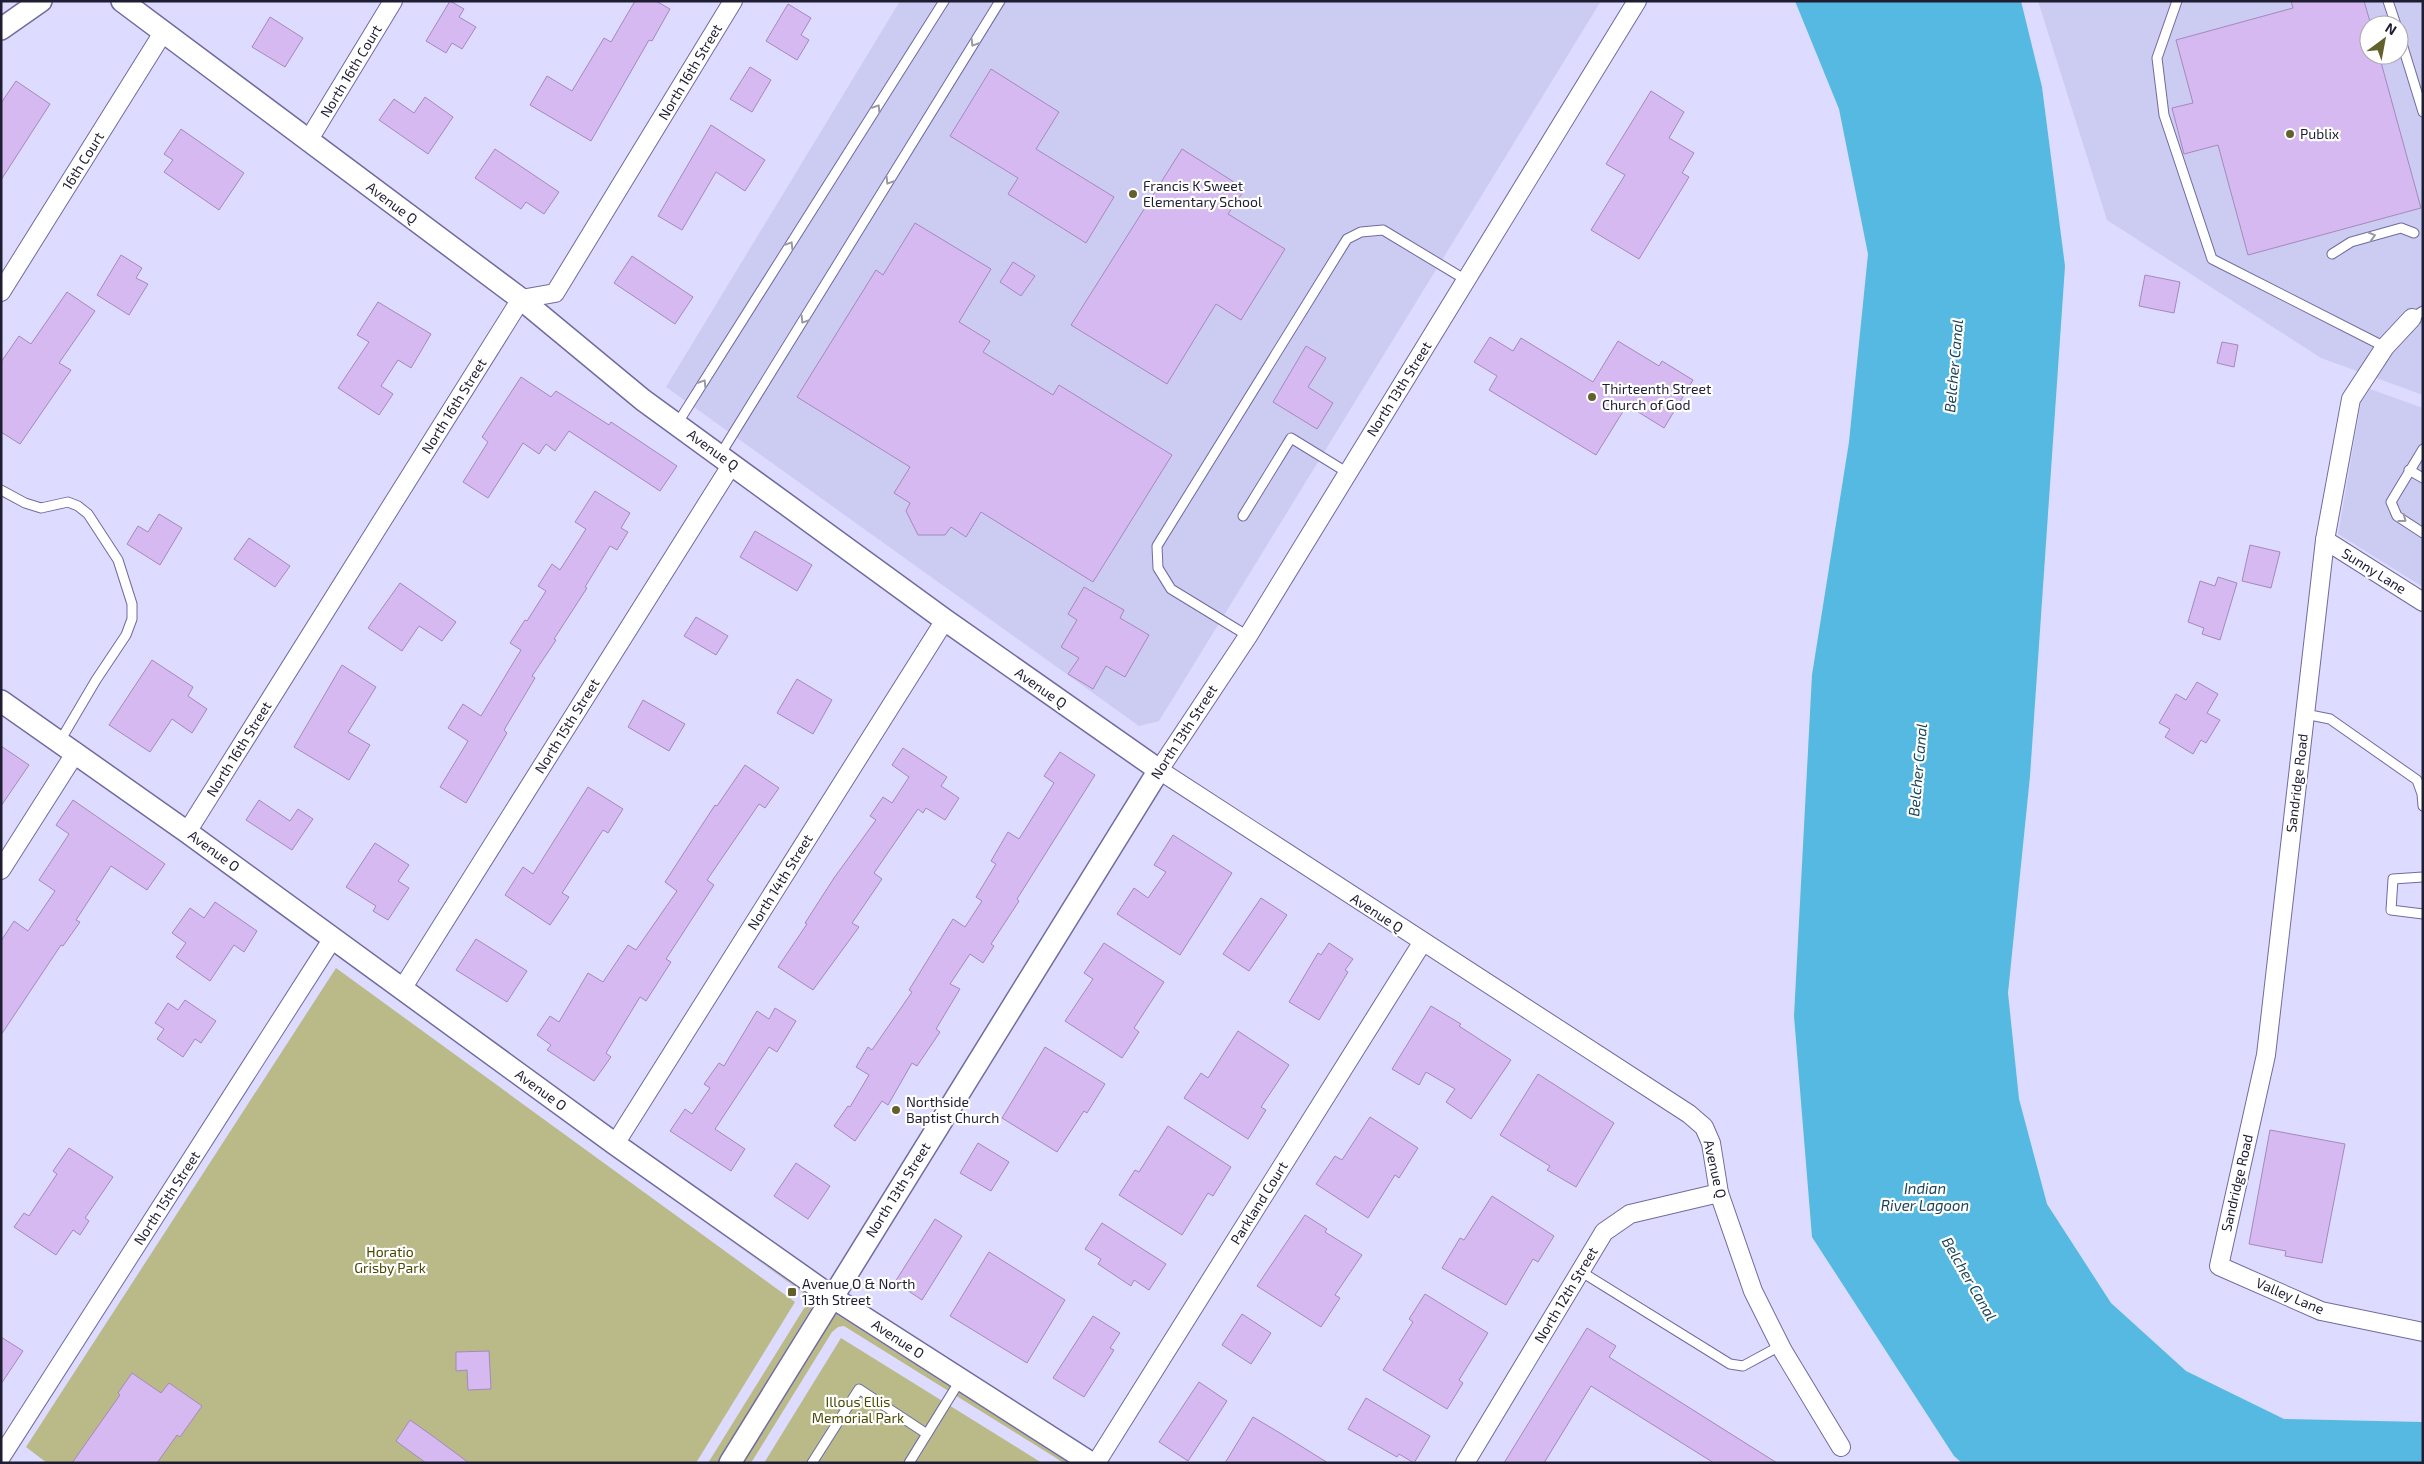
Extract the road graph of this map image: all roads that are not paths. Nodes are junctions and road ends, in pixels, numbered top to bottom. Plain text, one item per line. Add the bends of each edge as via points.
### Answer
1 (14, 1) edge
2 (41, 1) edge
3 (122, 1) edge
4 (393, 1) edge
5 (733, 1) edge
6 (944, 1) edge
7 (1000, 1) edge
8 (1637, 1) edge
9 (2177, 1) edge
10 (2388, 1) edge
11 (2393, 15) edge
12 (1, 24) edge
13 (1, 29) edge
14 (164, 31) junction
15 (2409, 65) edge
16 (2423, 112) edge
17 (308, 141) junction
18 (2414, 233) dead end
19 (2332, 254) dead end
20 (1466, 280) junction
21 (1, 292) edge
22 (521, 299) junction
23 (2417, 315) edge
24 (2385, 347) junction
25 (677, 424) junction
26 (2423, 449) edge
27 (726, 459) junction
28 (2410, 470) junction
29 (1348, 473) junction
30 (2423, 478) edge
31 (1, 490) edge
32 (1242, 516) dead end
33 (2423, 532) edge
34 (2325, 540) junction
35 (2423, 602) edge
36 (944, 620) junction
37 (1248, 636) junction
38 (1, 701) edge
39 (2305, 714) junction
40 (68, 747) junction
41 (1159, 770) junction
42 (2423, 806) edge
43 (187, 832) junction
44 (1, 870) edge
45 (2423, 876) edge
46 (2423, 914) edge
47 (333, 938) junction
48 (1422, 943) junction
49 (402, 989) junction
50 (615, 1144) junction
51 (1719, 1193) junction
52 (2219, 1266) joint
53 (1580, 1271) junction
54 (832, 1296) junction
55 (2423, 1332) edge
56 (1780, 1346) junction
57 (961, 1379) junction
58 (927, 1434) junction
59 (1841, 1447) dead end
60 (1, 1457) edge
61 (730, 1463) edge
62 (812, 1463) edge
63 (909, 1463) edge
64 (1091, 1463) edge
65 (1096, 1463) edge
66 (1464, 1463) edge

1 - 12 street
2 - 13 street
3 - 14 street, Avenue Q
4 - 17 street, North 16th Court
5 - 22 street, North 16th Street via 555,293
25 -> 6 lane
7 -> 27 lane
8 - 20 street, North 13th Street
9 - 24 lane via 2157,58 2164,114 2212,258
10 - 11 lane
14 - 17 street, Avenue Q
14 - 21 street, 16th Court
15 - 16 lane
17 - 22 street, Avenue Q
19 -> 18 lane via 2351,242 2401,228
20 - 29 street, North 13th Street
20 - 37 lane via 1383,230 1361,232 1347,238 1157,546 1158,568 1171,589
22 - 25 street, Avenue Q via 643,400
22 - 43 street, North 16th Street
23 - 24 street, Sandridge Road
24 - 34 street, Sandridge Road via 2351,399
25 - 27 street, Avenue Q
26 - 28 lane
27 - 36 street, Avenue Q
27 - 49 street, North 15th Street
28 - 30 lane
28 -> 33 lane via 2391,502 2397,516
29 - 32 lane via 1291,438
29 - 37 street, North 13th Street
31 - 40 lane via 41,508 68,502 78,506 88,514 118,560 128,590 132,618 126,635 96,680
34 - 35 street, Sunny Lane
34 - 39 street, Sandridge Road
36 - 41 street, Avenue Q
36 - 50 street, North 14th Street
37 - 41 street, North 13th Street
38 - 40 street, Avenue O
39 - 42 lane via 2330,719 2417,780
39 - 52 street, Sandridge Road via 2266,1055
40 - 43 street, Avenue O
40 - 44 street
41 - 48 street, Avenue Q
41 - 54 street, North 13th Street
43 - 47 street, Avenue O
45 - 46 lane via 2393,879 2391,910
47 - 49 street, Avenue O
47 - 60 street, North 15th Street
48 - 51 street, Avenue Q via 1689,1114 1704,1127 1711,1143
48 - 65 street, Parkland Court
49 - 50 street, Avenue O
50 - 54 street, Avenue O
51 - 53 street, North 12th Street via 1630,1214 1604,1232
51 - 56 street, Avenue Q via 1753,1291
52 - 55 street, Valley Lane via 2321,1311
53 - 56 lane via 1730,1364 1743,1366
53 - 66 street, North 12th Street
54 - 57 street, Avenue O
54 - 61 street, North 13th Street
56 - 59 street, Avenue Q
57 - 58 lane
57 - 64 street, Avenue O
58 - 62 lane via 858,1389
58 - 63 lane

